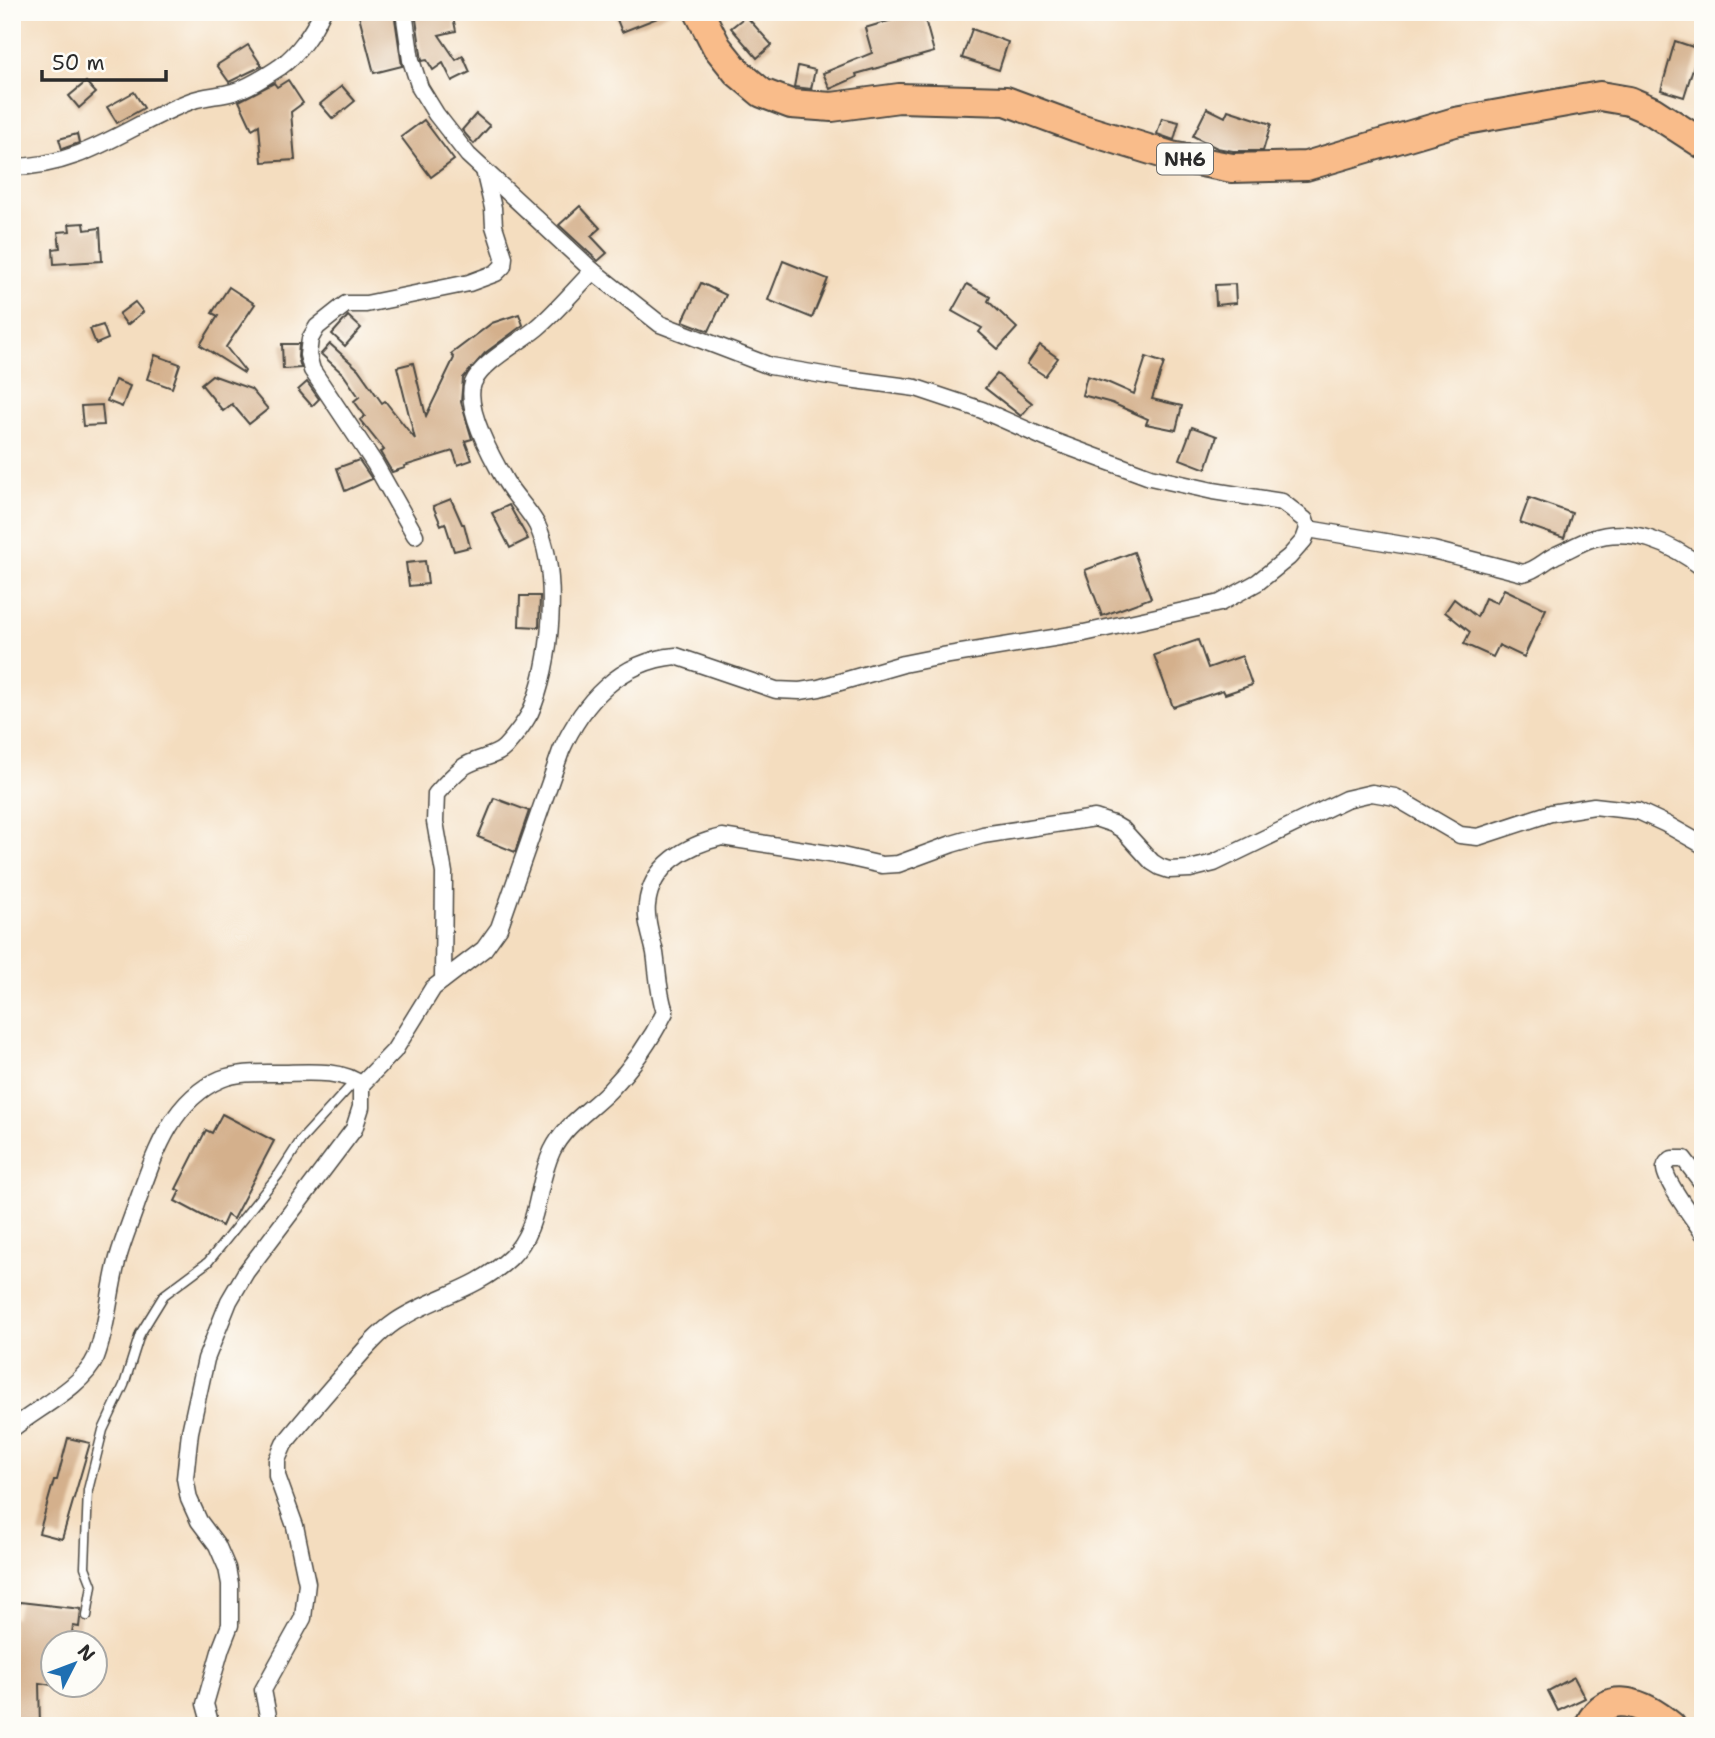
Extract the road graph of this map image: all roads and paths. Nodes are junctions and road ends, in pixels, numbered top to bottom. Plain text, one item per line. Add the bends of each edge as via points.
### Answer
1 (322, 12) edge
2 (699, 12) edge
3 (403, 15) edge
4 (1703, 144) edge
5 (12, 167) edge
6 (484, 170) junction
7 (593, 271) junction
8 (1308, 529) junction
9 (415, 535) dead end
10 (1703, 568) edge
11 (1703, 845) edge
12 (443, 980) junction
13 (358, 1083) junction
14 (1703, 1184) edge
15 (1703, 1233) edge
16 (12, 1429) edge
17 (87, 1616) dead end
18 (211, 1726) edge
19 (270, 1726) edge
20 (1589, 1726) edge
21 (1671, 1726) edge

1 - 5 street via 303,44 283,65 248,86 193,100 91,151 55,162
2 - 4 highway, NH6 via 717,47 737,72 762,93 791,104 832,107 899,98 1006,101 1171,156 1232,168 1306,166 1455,122 1600,96 1652,111
3 - 6 street via 420,88
6 - 7 street
6 - 9 street via 504,257 496,273 442,289 346,304 317,327 310,339 312,370
7 - 8 street via 660,324 714,346 770,366 916,388 1150,477 1282,502 1305,520
7 - 12 street via 539,327 490,363 471,389 477,423 543,541 551,580 551,617 530,713 503,750 463,766 436,794 435,822 444,873
8 - 10 street via 1433,550 1523,573 1592,538 1639,536 1667,544
8 - 12 street via 1289,557 1258,582 1220,603 1191,612 930,659 819,688 776,690 676,656 634,667 601,691 572,726 499,928 484,949
11 - 19 street via 1638,811 1594,806 1551,813 1478,837 1460,835 1395,797 1372,793 1346,799 1214,863 1191,869 1160,867 1123,830 1095,818 983,835 898,864 722,837 679,852 652,884 646,907 665,1012 635,1062 576,1119 552,1152 537,1196 533,1226 525,1240 486,1277 393,1323 284,1444 277,1476 295,1526 307,1583 303,1618 263,1690
12 - 13 street via 433,988 394,1051
13 - 16 street via 345,1076 248,1073 222,1078 186,1103 172,1121 147,1176 118,1258 95,1359 82,1378
13 - 17 lane via 301,1140 208,1262 164,1295 140,1334 103,1430 88,1490 85,1567 92,1585
13 - 18 street via 361,1107 354,1129 246,1272 206,1359 185,1478 189,1499 217,1545 230,1584 230,1625 205,1704
14 - 15 street via 1684,1159 1675,1158 1666,1166 1669,1180
20 - 21 highway via 1594,1715 1609,1704 1626,1701 1650,1710

